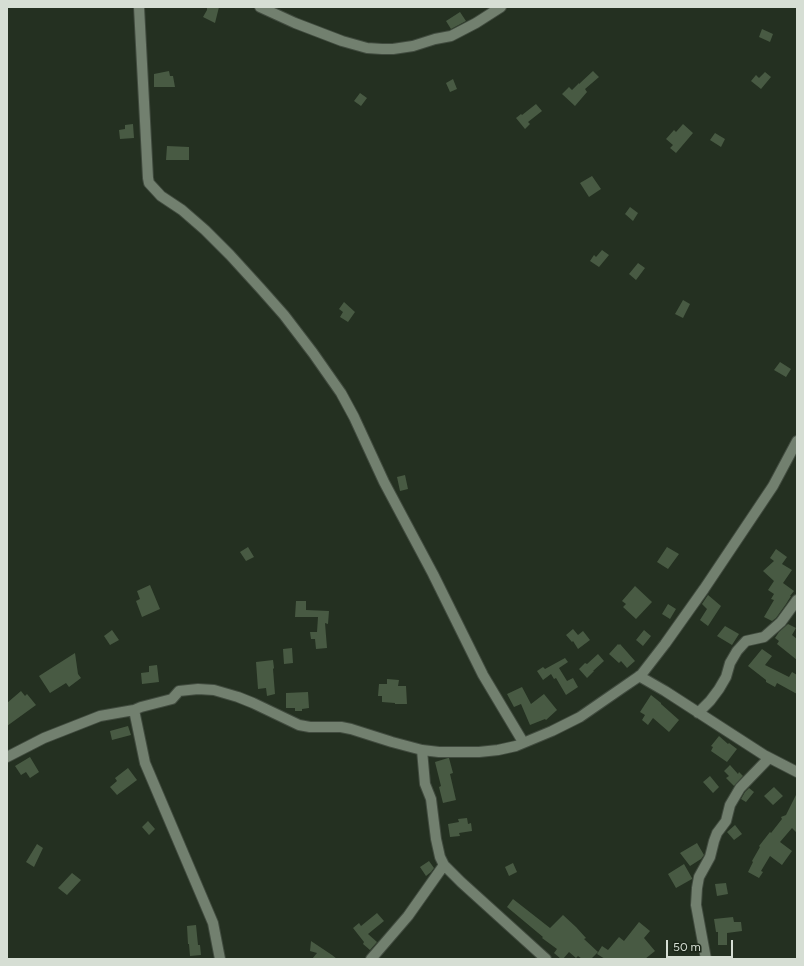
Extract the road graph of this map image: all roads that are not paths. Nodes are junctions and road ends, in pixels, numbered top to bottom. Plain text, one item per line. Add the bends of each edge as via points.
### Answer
1 (139, 7) edge
2 (260, 7) edge
3 (501, 7) edge
4 (797, 441) edge
5 (797, 600) edge
6 (640, 675) junction
7 (134, 710) junction
8 (698, 712) junction
9 (523, 742) junction
10 (422, 750) junction
11 (7, 757) edge
12 (768, 758) junction
13 (797, 772) edge
14 (444, 864) junction
15 (220, 959) edge
16 (371, 959) edge
17 (546, 959) edge
18 (706, 959) edge

1 - 9 street via 149,183 161,196 205,230 236,261 284,315 341,393 484,675
2 - 3 street via 348,43 367,48 393,49 451,36
4 - 6 street via 773,486 665,644
5 - 8 street via 781,622 764,637 746,641 737,651 719,689
6 - 8 street
6 - 9 street via 580,717
7 - 10 street via 172,699 179,691 214,690 254,703 299,726 351,729
7 - 11 street via 100,716 44,738
7 - 15 street via 145,763 213,923
8 - 12 street
9 - 10 street via 506,749 479,752
10 - 14 street via 425,784 431,799 438,848
12 - 13 street
12 - 18 street via 740,788 730,805 726,821 717,833 710,858 699,877 696,904
14 - 16 street via 408,916
14 - 17 street

